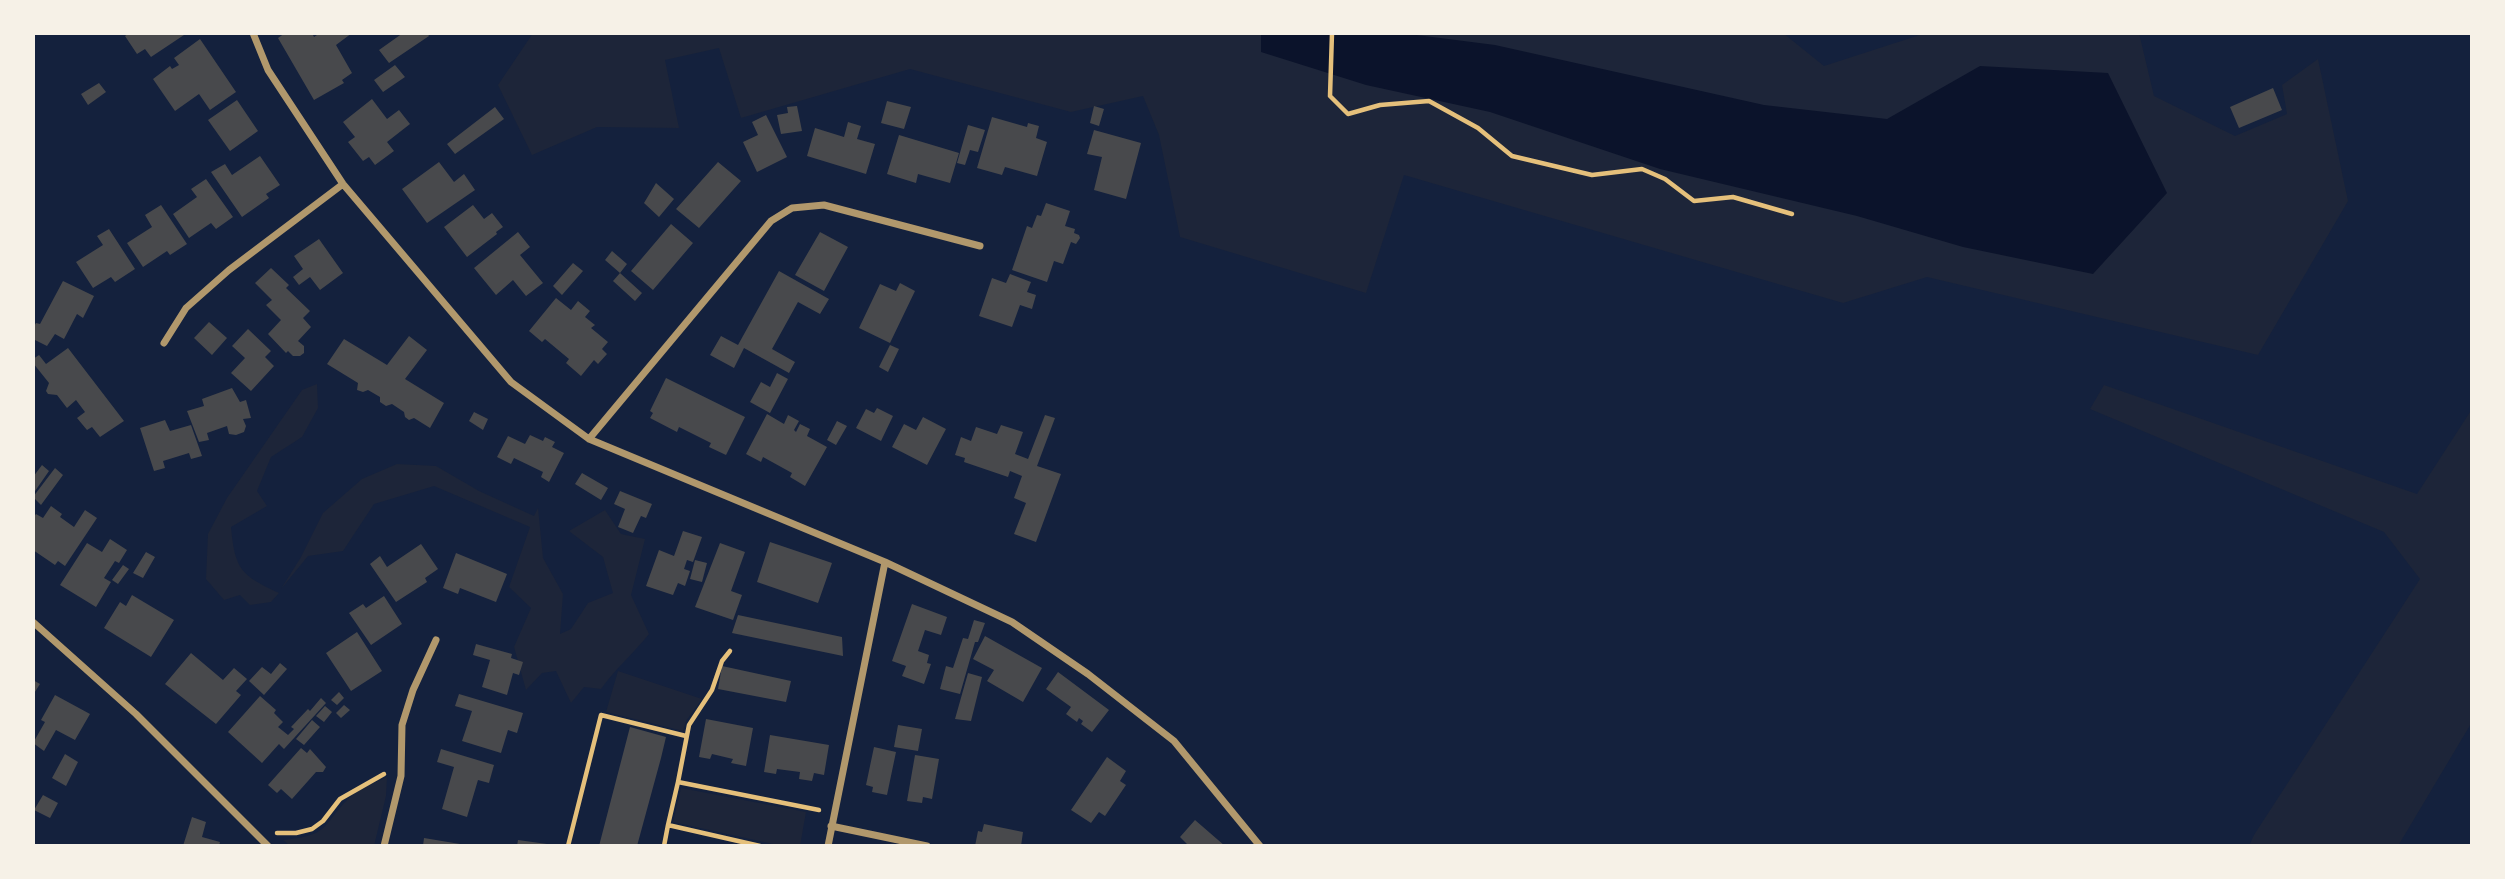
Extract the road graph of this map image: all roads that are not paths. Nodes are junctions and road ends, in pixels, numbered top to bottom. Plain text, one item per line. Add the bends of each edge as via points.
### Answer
1 (253, 33) edge
2 (343, 184) junction
3 (980, 246) dead end
4 (164, 343) dead end
5 (589, 439) junction
6 (885, 562) junction
7 (33, 622) edge
8 (436, 640) dead end
9 (831, 826) junction
10 (268, 846) edge
11 (384, 846) edge
12 (828, 846) edge
13 (927, 846) edge
14 (1261, 846) edge

1 - 2 street via 268,70
2 - 4 street via 186,308
2 - 5 street via 511,383
3 - 5 street via 824,205 792,208 771,221
5 - 6 street
6 - 9 street
6 - 14 street via 1012,622 1088,674 1174,741
7 - 10 street via 136,714
8 - 11 street via 402,725 401,776
9 - 12 street
9 - 13 street

